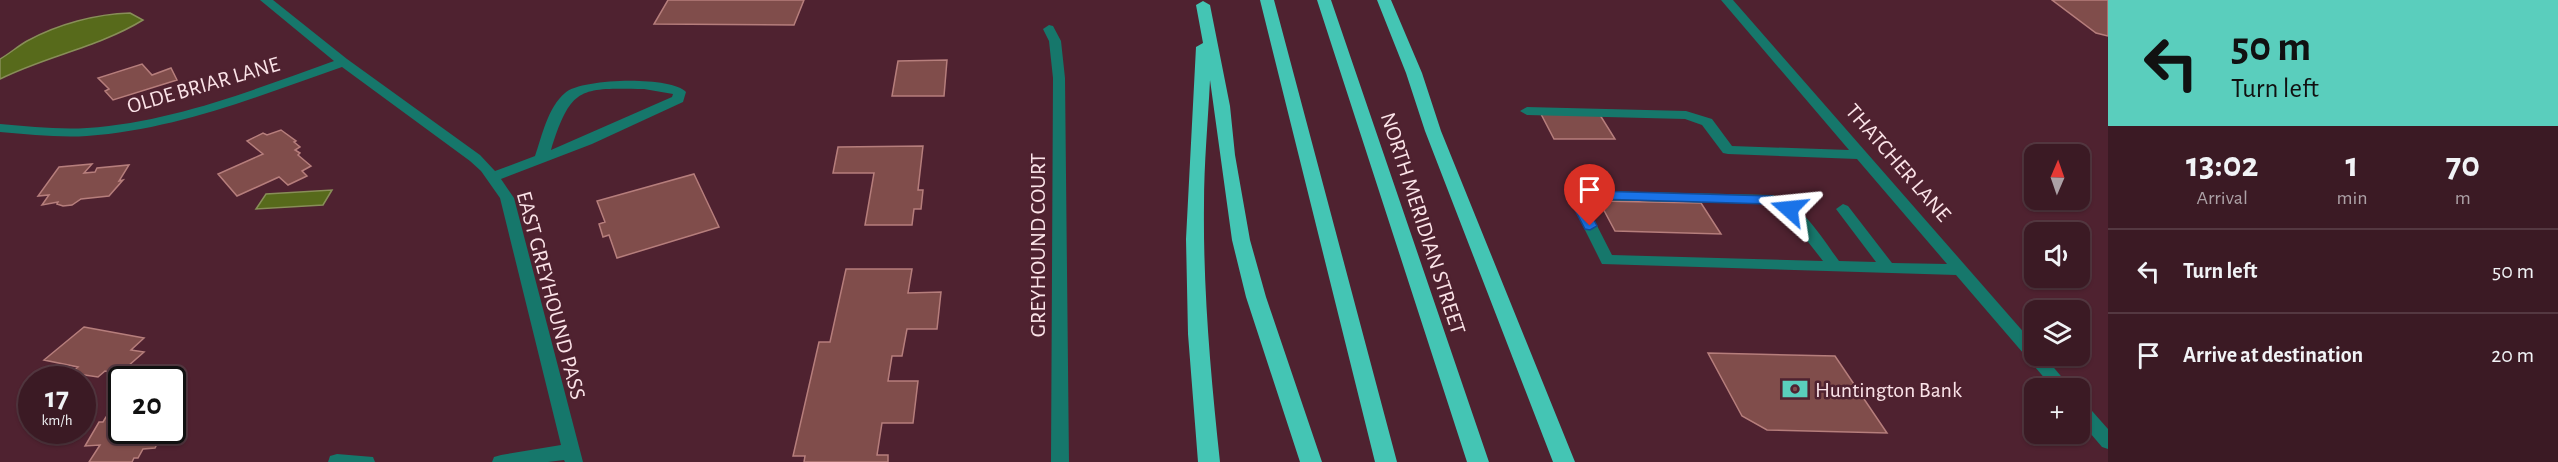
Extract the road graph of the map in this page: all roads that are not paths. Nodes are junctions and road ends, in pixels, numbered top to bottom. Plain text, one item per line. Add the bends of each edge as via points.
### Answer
1 (266, 0) edge
2 (1267, 0) edge
3 (1324, 0) edge
4 (1384, 0) edge
5 (1727, 0) edge
6 (1203, 3) edge
7 (1049, 29) dead end
8 (343, 62) junction
9 (1527, 111) dead end
10 (0, 128) edge
11 (1861, 155) junction
12 (542, 157) junction
13 (493, 177) junction
14 (1844, 209) dead end
15 (1834, 266) junction
16 (1888, 268) junction
17 (1960, 270) junction
18 (2024, 344) edge
19 (2044, 366) edge
20 (2054, 378) edge
21 (2090, 421) edge
22 (2108, 442) edge
23 (573, 456) edge
24 (338, 461) edge
25 (366, 462) edge
26 (501, 462) edge
27 (1060, 462) edge
28 (1209, 462) edge
29 (1311, 462) edge
30 (1386, 462) edge
31 (1478, 462) edge
32 (1564, 462) edge

1 - 8 street, EAST GREYHOUND PASS
2 - 30 highway
3 - 31 highway, NORTH MERIDIAN STREET
4 - 32 highway
5 - 11 street, THATCHER LANE
6 - 28 highway via 1195,265
6 - 29 highway via 1241,240
7 - 27 street, GREYHOUND COURT via 1056,47 1059,78
8 - 10 street, OLDE BRIAR LANE via 212,108 126,129 86,132
8 - 13 street, EAST GREYHOUND PASS via 462,148
9 - 11 street via 1686,114 1707,122 1728,150
11 - 17 street, THATCHER LANE
12 - 12 street via 663,108 678,99 680,92 655,87 594,87 578,91 567,99 548,135
12 - 13 street
13 - 23 street, EAST GREYHOUND PASS via 507,198
14 - 16 street
15 - 15 street via 1607,260 1581,208 1583,200 1594,195 1772,200 1802,220
15 - 16 street
16 - 17 street
17 - 18 street, THATCHER LANE
19 - 20 street, THATCHER LANE
21 - 22 street
23 - 26 street
24 - 25 street

